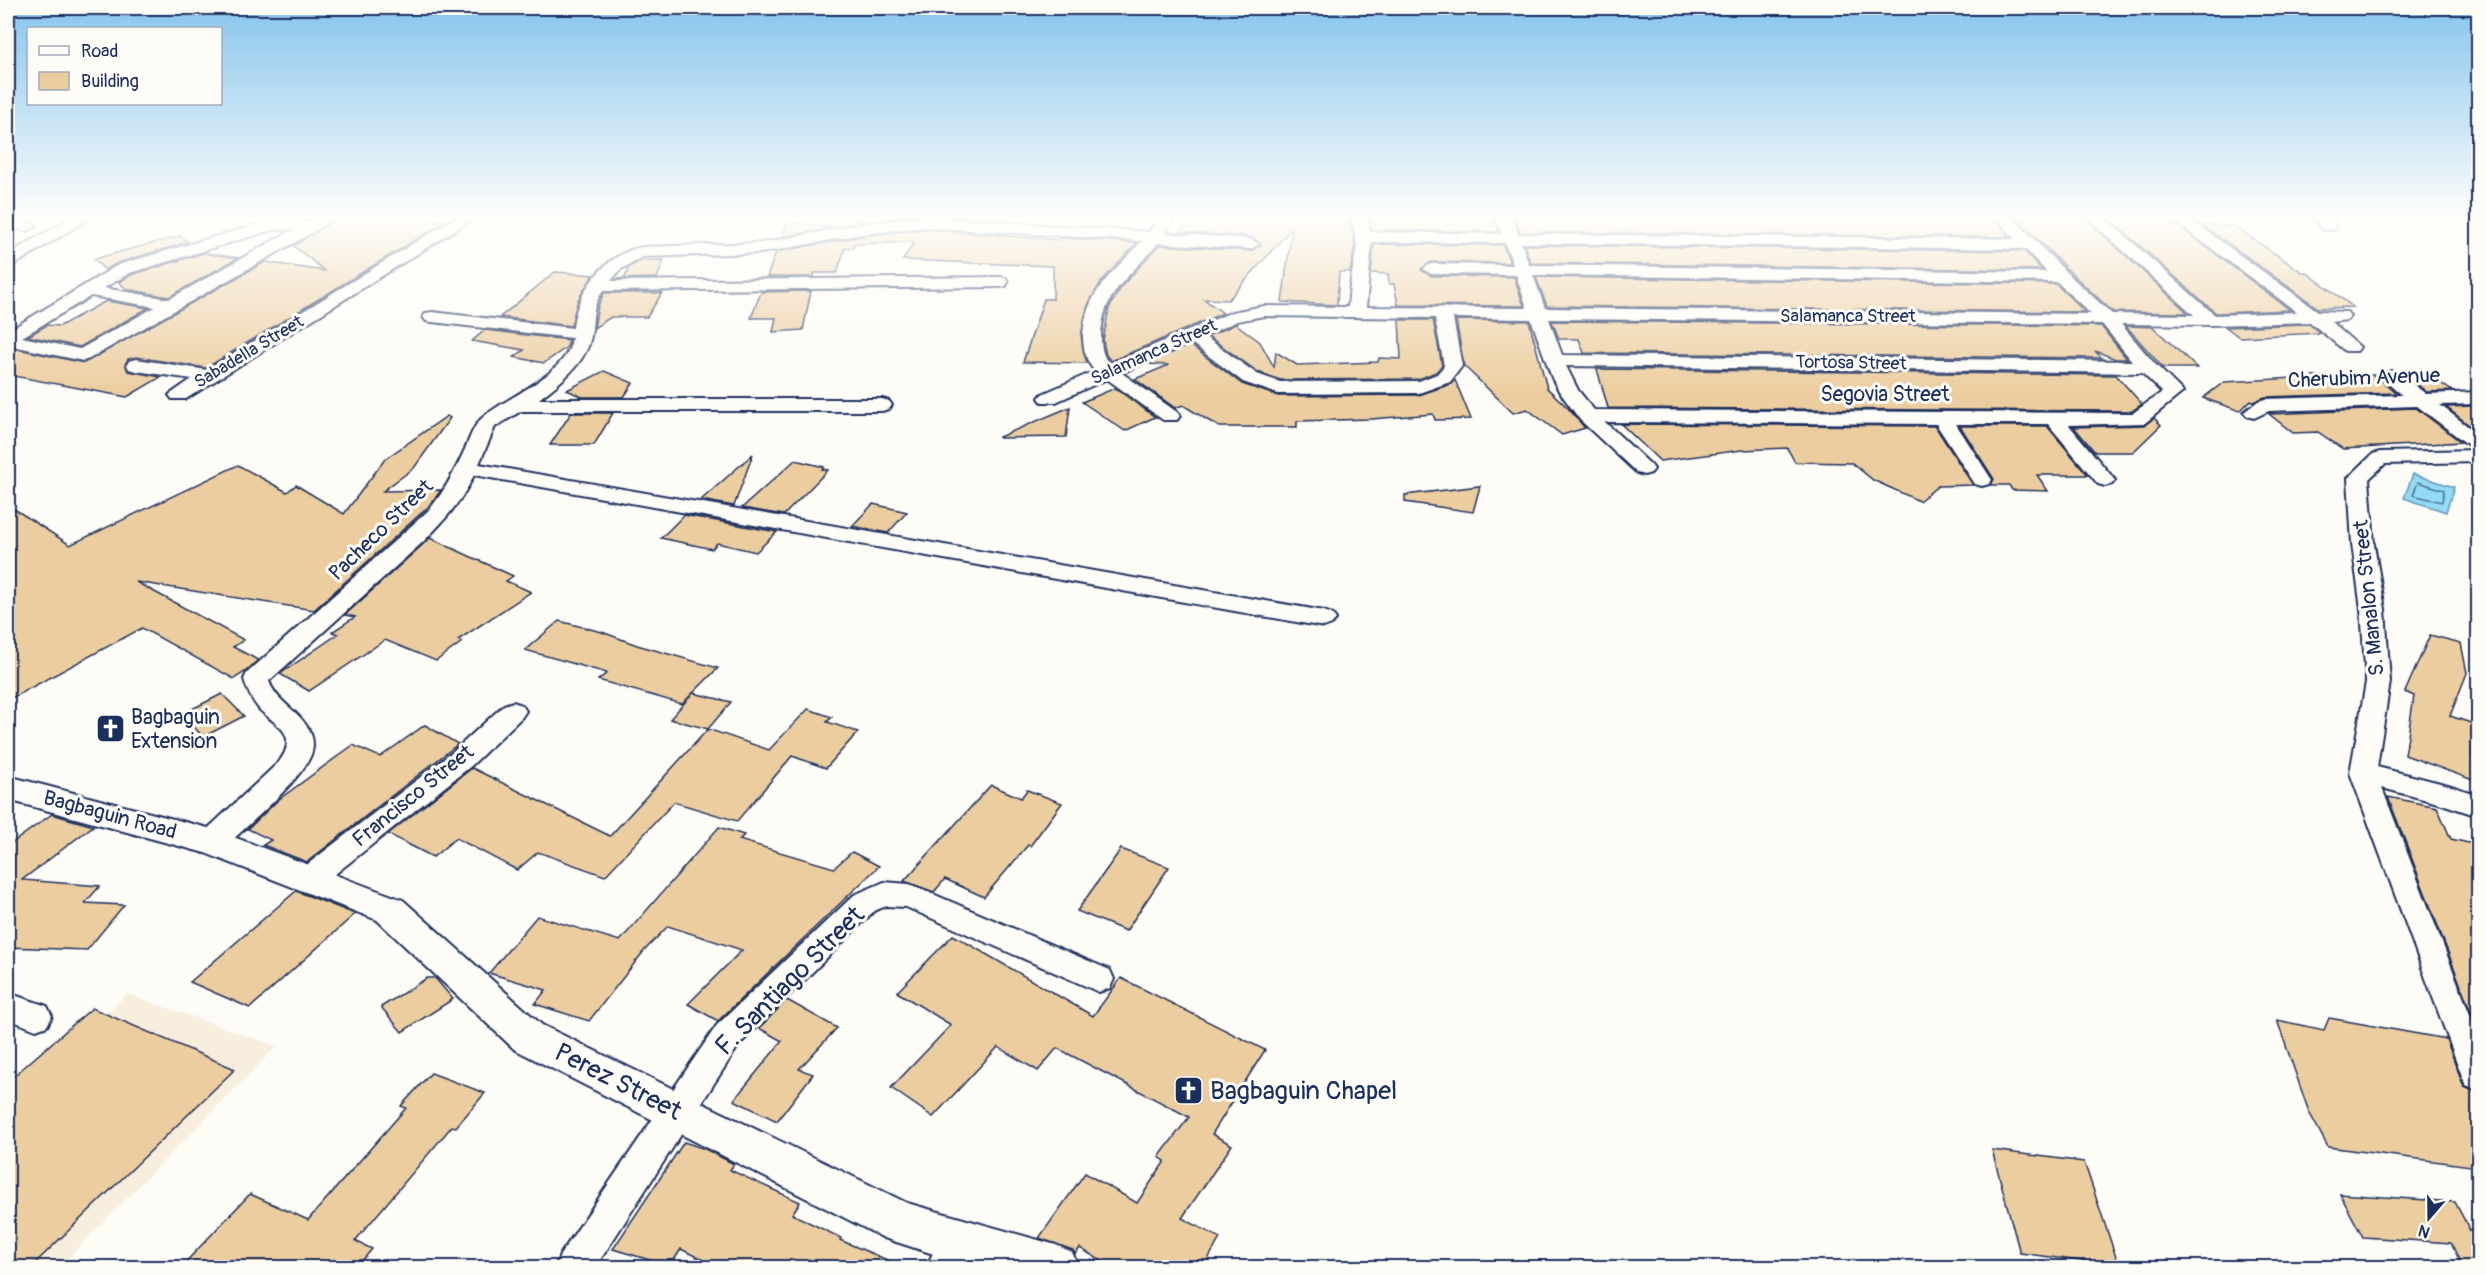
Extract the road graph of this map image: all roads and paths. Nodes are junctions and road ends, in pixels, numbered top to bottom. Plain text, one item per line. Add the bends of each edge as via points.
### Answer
1 (114, 274) edge
2 (225, 274) edge
3 (376, 274) edge
4 (607, 274) edge
5 (1116, 274) edge
6 (1361, 274) edge
7 (1526, 274) edge
8 (1869, 274) edge
9 (2058, 274) edge
10 (2159, 274) edge
11 (2256, 274) edge
12 (2061, 277) junction
13 (1000, 282) dead end
14 (596, 286) junction
15 (87, 290) junction
16 (173, 304) junction
17 (1357, 312) junction
18 (1443, 314) junction
19 (1539, 314) junction
20 (2312, 315) junction
21 (2341, 316) dead end
22 (432, 317) dead end
23 (2106, 318) junction
24 (2211, 320) junction
25 (580, 334) junction
26 (1191, 335) junction
27 (8, 339) edge
28 (2351, 347) dead end
29 (1555, 360) junction
30 (136, 365) dead end
31 (2147, 367) junction
32 (1108, 373) junction
33 (211, 376) junction
34 (2391, 377) dead end
35 (179, 395) dead end
36 (1049, 398) dead end
37 (2478, 398) edge
38 (2420, 400) junction
39 (513, 405) junction
40 (882, 405) dead end
41 (2254, 412) dead end
42 (1170, 416) dead end
43 (1587, 416) junction
44 (1942, 418) junction
45 (2054, 419) junction
46 (2478, 443) edge
47 (2478, 456) edge
48 (469, 468) junction
49 (1644, 469) dead end
50 (1982, 480) dead end
51 (2104, 480) dead end
52 (1324, 619) dead end
53 (513, 711) dead end
54 (2363, 773) junction
55 (8, 788) edge
56 (2478, 806) edge
57 (212, 842) junction
58 (310, 879) junction
59 (1099, 979) dead end
60 (2478, 1076) edge
61 (678, 1112) junction
62 (951, 1253) edge
63 (573, 1268) edge
64 (1056, 1268) edge

1 - 15 street
2 - 16 street
3 - 33 street, Sabadella Street
4 - 14 street, Pacheco Street
5 - 32 street via 1097,304 1092,339 1093,355
6 - 17 street
7 - 19 street
8 - 12 street
9 - 12 street
10 - 24 street
11 - 20 street
12 - 23 street
13 - 14 street
14 - 25 street, Pacheco Street via 583,313
15 - 16 street
15 - 27 street
16 - 27 street via 82,355
17 - 18 street, Salamanca Street
17 - 26 street, Salamanca Street via 1249,312
18 - 19 street, Salamanca Street
18 - 26 street via 1453,366 1441,381 1419,387 1278,388 1250,378
19 - 23 street, Salamanca Street
19 - 29 street
20 - 21 street, Salamanca Street
20 - 24 street, Salamanca Street
20 - 28 street
22 - 25 street
23 - 24 street, Salamanca Street
23 - 31 street
25 - 39 street, Pacheco Street via 580,344 566,366 534,394
26 - 32 street, Salamanca Street
29 - 31 street, Tortosa Street
29 - 43 street via 1572,398
30 - 33 street
31 - 45 street, Segovia Street via 2173,392 2138,419
32 - 36 street, Salamanca Street
32 - 42 street
33 - 35 street, Sabadella Street
34 - 38 street
37 - 38 street, Cherubim Avenue
38 - 41 street, Cherubim Avenue via 2265,405
38 - 46 street
39 - 40 street
39 - 48 street, Pacheco Street via 481,434
43 - 44 street, Segovia Street
43 - 49 street
44 - 45 street, Segovia Street
44 - 50 street
45 - 51 street
47 - 54 street, S. Manalon Street via 2380,458 2358,478 2378,682
48 - 52 street
48 - 57 street, Pacheco Street via 456,491 416,536 256,679 257,690 297,732 302,747 288,770
53 - 58 street, Francisco Street via 462,759
54 - 56 street
54 - 60 street
55 - 57 street, Bagbaguin Road
57 - 58 street, Perez Street
58 - 61 street, Perez Street via 390,910 528,1037
59 - 61 street, F. Santiago Street via 909,896 884,894 864,903 728,1035
61 - 62 street, Perez Street via 900,1223
61 - 63 street, F. Santiago Street
62 - 64 street, Perez Street

